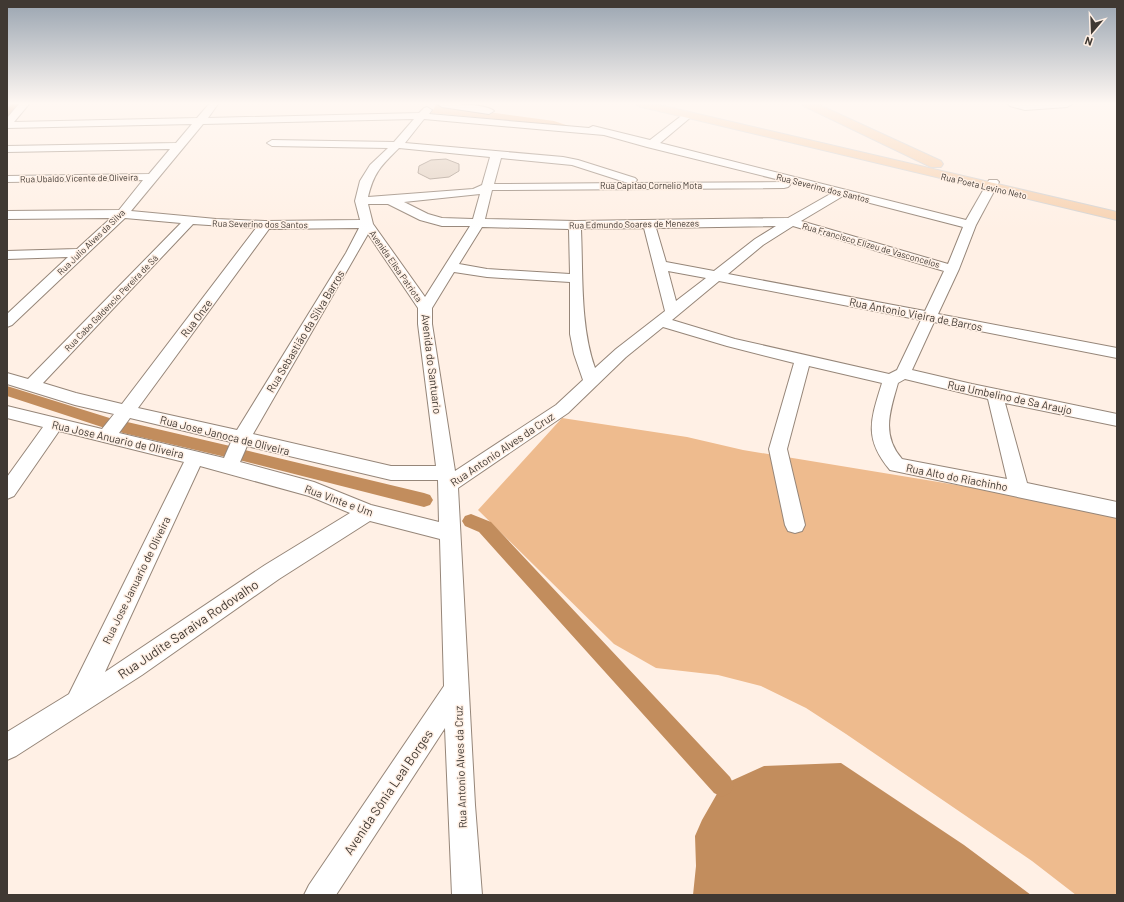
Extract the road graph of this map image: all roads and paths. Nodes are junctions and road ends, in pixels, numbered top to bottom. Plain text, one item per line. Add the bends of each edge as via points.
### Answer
1 (173, 146) edge
2 (178, 146) edge
3 (396, 146) edge
4 (408, 146) edge
5 (655, 146) edge
6 (818, 146) edge
7 (887, 146) edge
8 (896, 146) edge
9 (7, 149) edge
10 (496, 155) junction
11 (152, 177) junction
12 (948, 177) junction
13 (7, 179) edge
14 (643, 185) junction
15 (813, 185) junction
16 (992, 185) junction
17 (488, 187) junction
18 (842, 192) junction
19 (390, 200) junction
20 (361, 201) junction
21 (1117, 210) edge
22 (122, 214) junction
23 (7, 215) edge
24 (1117, 216) edge
25 (190, 221) junction
26 (791, 222) junction
27 (478, 223) junction
28 (367, 224) junction
29 (649, 224) junction
30 (265, 225) junction
31 (576, 225) junction
32 (970, 225) junction
33 (80, 253) junction
34 (7, 255) edge
35 (659, 265) junction
36 (450, 267) junction
37 (952, 269) junction
38 (716, 276) junction
39 (576, 278) junction
40 (425, 308) junction
41 (666, 316) junction
42 (930, 317) junction
43 (7, 322) edge
44 (1117, 353) edge
45 (803, 360) junction
46 (897, 377) junction
47 (7, 378) edge
48 (592, 382) junction
49 (32, 385) junction
50 (995, 395) junction
51 (7, 412) edge
52 (1117, 420) edge
53 (55, 424) junction
54 (116, 424) junction
55 (242, 438) junction
56 (195, 458) junction
57 (230, 464) junction
58 (447, 486) junction
59 (1019, 490) junction
60 (7, 491) edge
61 (1117, 510) edge
62 (368, 512) junction
63 (795, 524) dead end
64 (450, 531) junction
65 (457, 689) junction
66 (78, 702) junction
67 (8, 746) edge
68 (319, 895) edge
69 (467, 895) edge

1 - 9 street
2 - 11 street, Rua Julio Alves da Silva
3 - 20 street via 370,172
4 - 10 street
5 - 15 street, Rua Severino dos Santos
6 - 12 main road, Rua Poeta Levino Neto
7 - 12 main road
8 - 16 main road via 957,174
10 - 14 street via 574,162
10 - 17 street, Avenida do Santuario
11 - 13 street, Rua Ubaldo Vicente de Oliveira
11 - 22 street, Rua Julio Alves da Silva
12 - 16 main road, Rua Poeta Levino Neto
14 - 15 street, Rua Capitao Cornelio Mota
14 - 17 street, Rua Capitao Cornelio Mota
15 - 18 street, Rua Severino dos Santos
16 - 21 main road
16 - 24 main road, Rua Poeta Levino Neto
16 - 32 street
17 - 19 street, Rua Capitao Cornelio Mota via 475,192
17 - 27 street, Avenida do Santuario
18 - 26 street, Rua Antonio Alves da Cruz
18 - 32 street, Rua Severino dos Santos
19 - 20 street, Rua Capitao Cornelio Mota
19 - 27 street, Rua Edmundo Soares de Menezes via 424,217 442,222
20 - 28 street
22 - 23 street, Rua Severino dos Santos
22 - 25 street, Rua Severino dos Santos
22 - 33 street, Rua Julio Alves da Silva
25 - 30 street, Rua Severino dos Santos
25 - 49 street, Rua Cabo Galdencio Pereira de Sá
26 - 29 street, Rua Edmundo Soares de Menezes
26 - 37 street, Rua Francisco Elizeu de Vasconcelos
26 - 38 street, Rua Antonio Alves da Cruz via 759,242
27 - 31 street, Rua Edmundo Soares de Menezes
27 - 36 street, Avenida do Santuario
28 - 30 street, Rua Severino dos Santos
28 - 40 street, Avenida Elisa Patriota
28 - 55 street, Rua Sebastião da Silva Barros
29 - 31 street, Rua Edmundo Soares de Menezes
29 - 35 street
30 - 54 street, Rua Onze
31 - 39 street
32 - 37 street
33 - 34 street
33 - 43 street, Rua Julio Alves da Silva
35 - 38 street, Rua Antonio Vieira de Barros
35 - 41 street
36 - 39 street via 487,273
36 - 40 street, Avenida do Santuario
37 - 42 street
38 - 41 street, Rua Antonio Alves da Cruz
38 - 42 street, Rua Antonio Vieira de Barros
39 - 48 street via 578,334
40 - 58 street, Avenida do Santuario
41 - 45 street, Rua Umbelino de Sa Araujo via 732,343
41 - 48 street, Rua Antonio Alves da Cruz via 621,353
42 - 44 street, Rua Antonio Vieira de Barros
42 - 46 street
45 - 46 street, Rua Umbelino de Sa Araujo
45 - 63 street via 778,449
46 - 50 street, Rua Umbelino de Sa Araujo
46 - 59 street, Rua Alto do Riachinho via 884,405 879,437 886,456 896,465
47 - 49 street, Rua Jose Janoca de Oliveira
48 - 58 street, Rua Antonio Alves da Cruz via 562,409
49 - 54 street, Rua Jose Janoca de Oliveira via 75,399
50 - 52 street, Rua Umbelino de Sa Araujo
50 - 59 street, Rua Alto do Riachinho
51 - 53 street, Rua Jose Anuario de Oliveira
53 - 54 street, Rua Jose Anuario de Oliveira
53 - 60 street
54 - 55 street, Rua Jose Janoca de Oliveira
54 - 56 street, Rua Jose Anuario de Oliveira
55 - 57 street, Rua Sebastião da Silva Barros
55 - 58 street, Rua Jose Janoca de Oliveira
56 - 57 street, Rua Jose Anuario de Oliveira
56 - 66 street, Rua Jose Januario de Oliveira
57 - 62 street, Rua Vinte e Um via 314,490
58 - 64 street, Rua Antonio Alves da Cruz
59 - 61 street, Rua Alto do Riachinho
62 - 64 street, Rua Vinte e Um
62 - 66 street, Rua Judite Saraiva Rodovalho via 272,572 134,667
64 - 65 street, Rua Antonio Alves da Cruz
65 - 68 street, Avenida Sônia Leal Borges
65 - 69 street, Rua Antonio Alves da Cruz via 461,823
66 - 67 street, Rua Judite Saraiva Rodovalho

